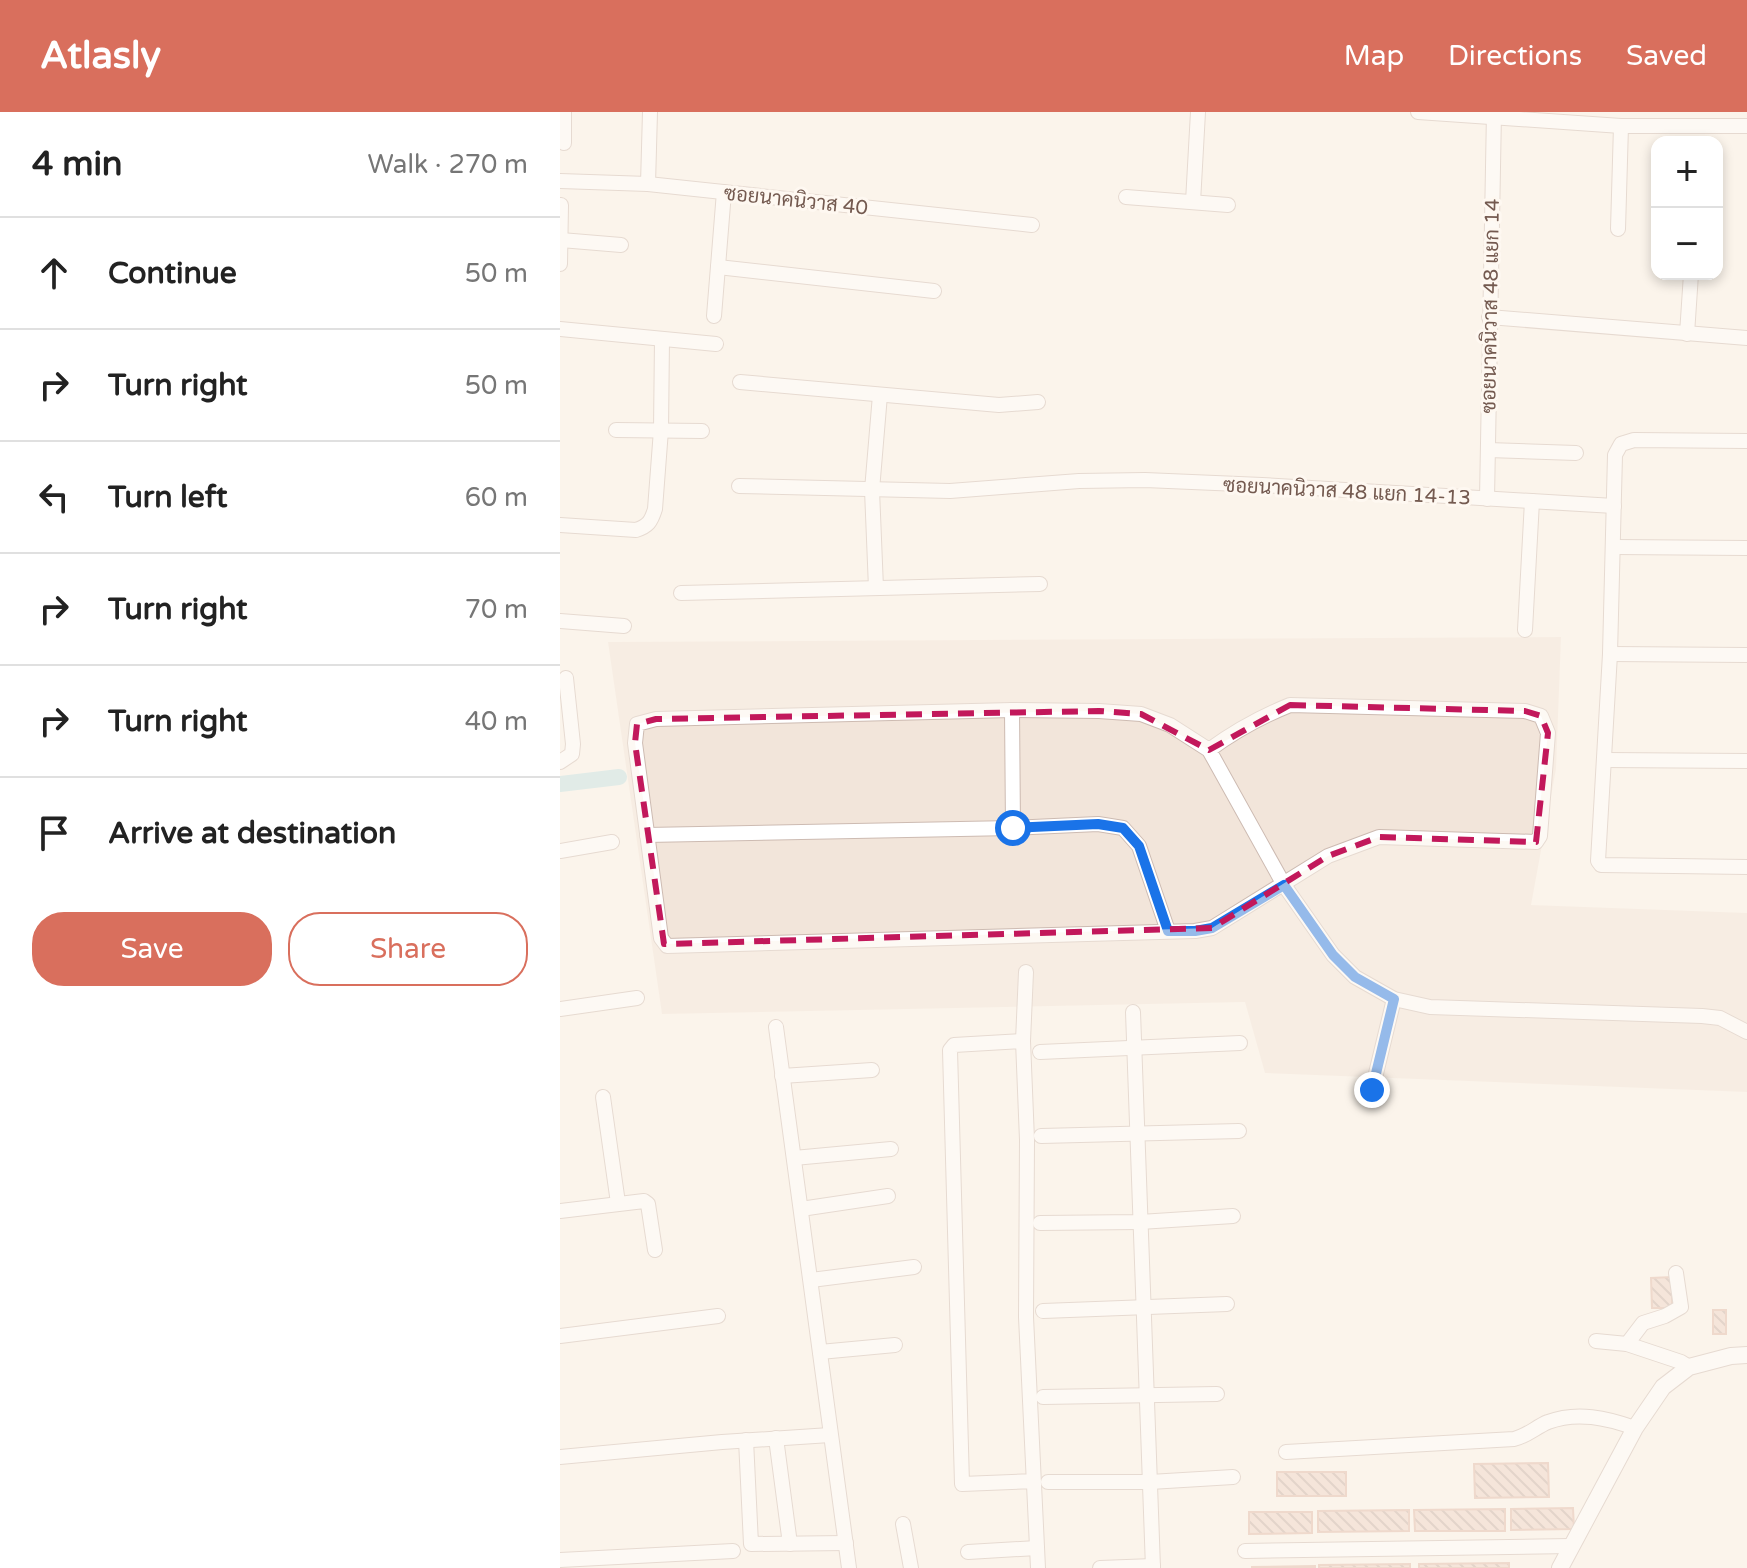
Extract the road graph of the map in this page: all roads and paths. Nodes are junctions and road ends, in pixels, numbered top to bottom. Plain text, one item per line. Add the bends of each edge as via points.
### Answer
1 (564, 112) edge
2 (650, 112) edge
3 (1198, 112) edge
4 (1418, 112) edge
5 (1494, 114) edge
6 (1621, 126) junction
7 (1747, 126) edge
8 (564, 143) dead end
9 (560, 181) edge
10 (648, 184) junction
11 (724, 192) junction
12 (1126, 197) dead end
13 (1193, 202) junction
14 (561, 205) edge
15 (1228, 205) dead end
16 (1032, 225) dead end
17 (1618, 229) dead end
18 (561, 240) edge
19 (621, 245) dead end
20 (560, 264) edge
21 (718, 267) junction
22 (1691, 280) edge
23 (934, 291) dead end
24 (714, 316) dead end
25 (1489, 317) junction
26 (560, 329) edge
27 (1687, 334) junction
28 (1747, 338) edge
29 (662, 339) junction
30 (716, 344) dead end
31 (740, 382) dead end
32 (880, 395) junction
33 (1038, 402) dead end
34 (616, 430) dead end
35 (661, 430) junction
36 (702, 431) dead end
37 (1747, 441) edge
38 (1488, 450) junction
39 (1576, 453) dead end
40 (739, 486) dead end
41 (872, 490) junction
42 (1487, 499) junction
43 (1532, 501) junction
44 (1614, 506) junction
45 (560, 525) edge
46 (1614, 547) junction
47 (1747, 548) edge
48 (1040, 584) dead end
49 (876, 588) junction
50 (681, 593) dead end
51 (560, 621) edge
52 (624, 626) dead end
53 (1525, 630) dead end
54 (1610, 654) junction
55 (1747, 655) edge
56 (566, 678) dead end
57 (1012, 710) junction
58 (1209, 750) junction
59 (1605, 760) junction
60 (1747, 761) edge
61 (560, 762) edge
62 (1013, 828) junction
63 (647, 835) junction
64 (612, 842) dead end
65 (560, 851) edge
66 (1747, 867) edge
67 (1284, 885) junction
68 (1168, 931) junction
69 (1026, 972) dead end
70 (637, 998) dead end
71 (1394, 999) junction
72 (560, 1009) edge
73 (1133, 1012) dead end
74 (1744, 1024) edge
75 (776, 1027) dead end
76 (1023, 1041) junction
77 (1240, 1043) dead end
78 (1134, 1048) junction
79 (1040, 1052) dead end
80 (872, 1070) dead end
81 (782, 1076) junction
82 (1372, 1090) dead end
83 (603, 1097) dead end
84 (1239, 1131) dead end
85 (1137, 1134) junction
86 (1041, 1136) dead end
87 (891, 1149) dead end
88 (794, 1158) junction
89 (888, 1196) dead end
90 (618, 1203) junction
91 (801, 1209) junction
92 (560, 1211) edge
93 (1233, 1216) dead end
94 (1140, 1222) junction
95 (1040, 1223) dead end
96 (655, 1250) dead end
97 (914, 1267) dead end
98 (1676, 1273) dead end
99 (811, 1280) junction
100 (1227, 1304) dead end
101 (1144, 1308) junction
102 (1043, 1311) dead end
103 (718, 1316) dead end
104 (560, 1336) edge
105 (1596, 1341) dead end
106 (1627, 1344) junction
107 (895, 1345) dead end
108 (820, 1352) junction
109 (1747, 1355) edge
110 (1689, 1367) junction
111 (1217, 1394) dead end
112 (1147, 1396) junction
113 (1043, 1397) dead end
114 (1635, 1428) junction
115 (830, 1435) junction
116 (776, 1438) junction
117 (746, 1440) junction
118 (1286, 1452) dead end
119 (560, 1457) edge
120 (1233, 1477) dead end
121 (1041, 1481) junction
122 (1150, 1482) junction
123 (903, 1524) dead end
124 (846, 1543) junction
125 (790, 1544) junction
126 (1571, 1546) junction
127 (1037, 1548) junction
128 (733, 1551) dead end
129 (1245, 1551) dead end
130 (968, 1552) dead end
131 (560, 1560) edge
132 (1153, 1567) edge
133 (849, 1568) edge
134 (911, 1568) edge
135 (1038, 1568) edge
136 (1100, 1568) edge
137 (1560, 1568) edge

1 - 8 street
2 - 10 street
3 - 13 street
4 - 5 street
5 - 6 street
5 - 25 street, ซอยนาคนิวาส 48 แยก 14
6 - 7 street
6 - 17 street
9 - 10 street, ซอยนาคนิวาส 40
10 - 11 street, ซอยนาคนิวาส 40
11 - 16 street, ซอยนาคนิวาส 40
11 - 21 street
12 - 13 street
13 - 15 street
14 - 18 street
18 - 19 street
18 - 20 street
21 - 23 street
21 - 24 street
22 - 27 street
25 - 27 street
25 - 38 street, ซอยนาคนิวาส 48 แยก 14
26 - 29 street
27 - 28 street
29 - 30 street
29 - 35 street
31 - 32 street
32 - 33 street via 999,405
32 - 41 street
34 - 35 street
35 - 36 street
35 - 45 street via 655,509 647,526 636,530
37 - 44 street via 1621,444 1615,455
38 - 39 street
38 - 42 street, ซอยนาคนิวาส 48 แยก 14
40 - 41 street, ซอยนาคนิวาส 48 แยก 14-13
41 - 42 street, ซอยนาคนิวาส 48 แยก 14-13 via 950,491 1079,481 1262,485
41 - 49 street
42 - 43 street, ซอยนาคนิวาส 48 แยก 14-13
43 - 44 street, ซอยนาคนิวาส 48 แยก 14-13
43 - 53 street
44 - 46 street
46 - 47 street
46 - 54 street
48 - 49 street
49 - 50 street
51 - 52 street
54 - 55 street
54 - 59 street
56 - 61 street via 573,744 572,754
57 - 58 street via 1141,714
57 - 62 street
57 - 63 street via 656,719 637,724
58 - 67 street
58 - 67 street via 1290,705 1525,711 1541,716 1548,733 1538,841 1379,837 1328,856
59 - 60 street
59 - 66 street via 1601,865
62 - 63 street
62 - 68 street via 1123,828 1139,846
63 - 68 street via 661,938 667,946
64 - 65 street
67 - 68 street via 1212,928
67 - 71 street via 1333,955 1355,977
69 - 76 street
70 - 72 street
71 - 74 street via 1430,1007 1702,1016
71 - 82 street
73 - 78 street
75 - 81 street
76 - 121 street via 1026,1317
76 - 121 street via 952,1047 962,1484
77 - 78 street
78 - 79 street
78 - 85 street
80 - 81 street
81 - 88 street
83 - 90 street
84 - 85 street
85 - 86 street
85 - 94 street
87 - 88 street
88 - 91 street
89 - 91 street
90 - 92 street
90 - 96 street via 648,1204
91 - 99 street
93 - 94 street
94 - 95 street
94 - 101 street
97 - 99 street
98 - 106 street via 1681,1307 1643,1323
99 - 108 street
100 - 101 street
101 - 102 street
101 - 112 street
103 - 104 street
105 - 106 street
106 - 110 street
107 - 108 street
108 - 115 street
109 - 110 street
110 - 114 street via 1663,1387
111 - 112 street
112 - 113 street
112 - 122 street
114 - 118 street via 1607,1418 1576,1416 1551,1421 1514,1439
114 - 126 street
115 - 116 street
115 - 124 street
116 - 117 street
116 - 125 street
117 - 119 street
117 - 125 street via 751,1544
120 - 122 street
121 - 122 street
121 - 127 street
122 - 132 street
123 - 134 street
124 - 125 street
124 - 133 street
126 - 129 street
126 - 137 street
127 - 130 street
127 - 135 street
128 - 131 street
132 - 136 street

